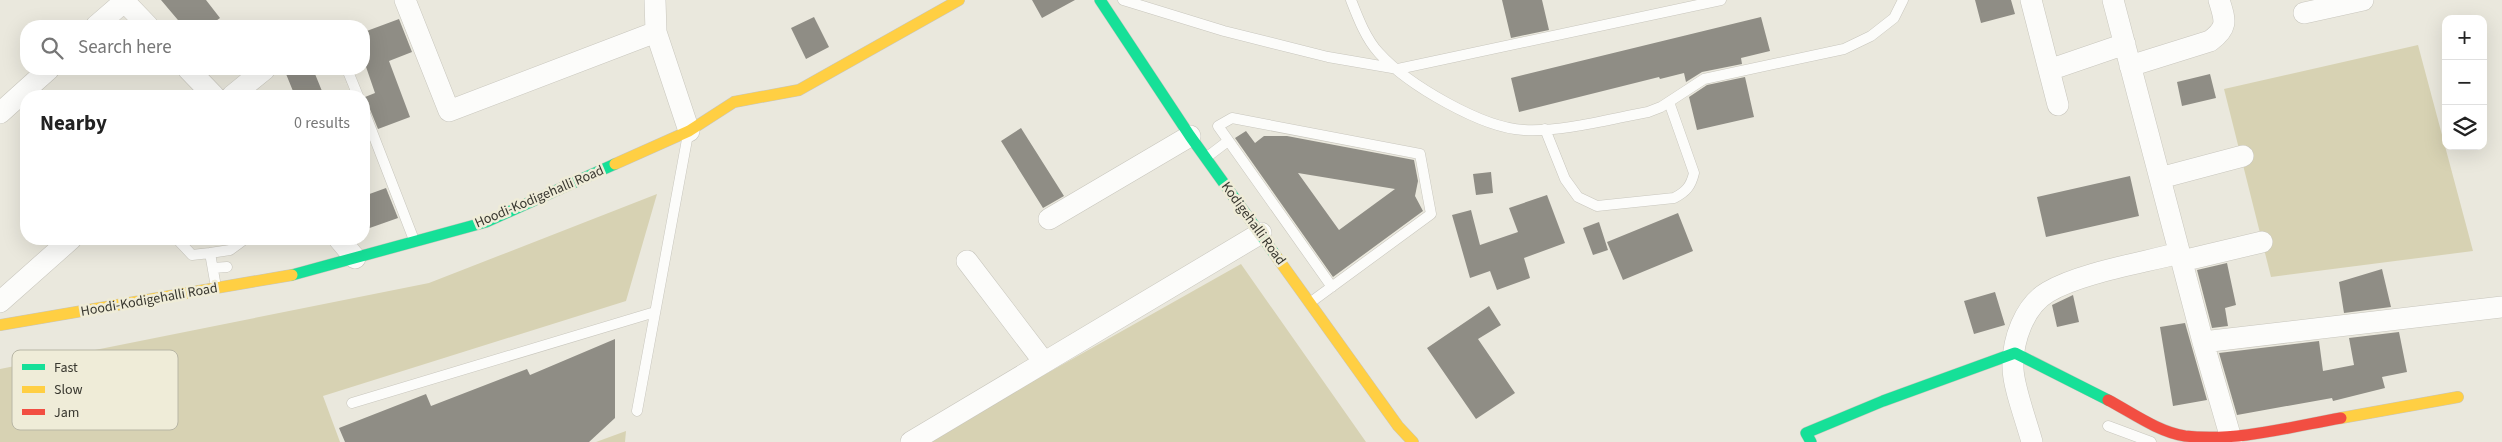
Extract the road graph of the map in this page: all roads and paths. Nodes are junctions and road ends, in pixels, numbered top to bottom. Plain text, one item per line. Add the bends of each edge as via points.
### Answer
1 (124, 0) edge
2 (405, 0) edge
3 (655, 0) edge
4 (959, 0) edge
5 (1100, 0) edge
6 (1123, 0) edge
7 (1351, 0) edge
8 (1721, 0) edge
9 (1903, 0) edge
10 (2031, 0) edge
11 (2113, 0) edge
12 (2219, 0) edge
13 (2362, 0) edge
14 (2304, 13) dead end
15 (102, 20) edge
16 (142, 20) edge
17 (656, 32) junction
18 (2125, 44) junction
19 (2130, 66) junction
20 (1398, 69) junction
21 (2049, 70) junction
22 (42, 75) edge
23 (194, 75) edge
24 (258, 75) edge
25 (349, 75) edge
26 (26, 90) edge
27 (208, 90) edge
28 (239, 90) edge
29 (356, 90) edge
30 (20, 95) edge
31 (1669, 102) junction
32 (2058, 105) dead end
33 (0, 113) edge
34 (370, 126) edge
35 (1544, 129) junction
36 (689, 131) junction
37 (1190, 136) junction
38 (1228, 141) junction
39 (2243, 156) dead end
40 (1206, 158) junction
41 (2160, 178) junction
42 (1049, 219) dead end
43 (1261, 233) junction
44 (415, 241) junction
45 (2262, 242) dead end
46 (64, 245) edge
47 (183, 245) edge
48 (237, 245) edge
49 (344, 245) edge
50 (210, 254) junction
51 (2181, 257) junction
52 (355, 258) junction
53 (968, 261) dead end
54 (227, 267) dead end
55 (213, 268) junction
56 (1332, 287) junction
57 (216, 288) junction
58 (0, 302) edge
59 (1310, 302) junction
60 (2502, 307) edge
61 (655, 312) junction
62 (0, 325) edge
63 (2203, 342) junction
64 (2014, 352) junction
65 (1044, 362) junction
66 (2458, 397) dead end
67 (352, 403) dead end
68 (637, 411) dead end
69 (2108, 426) dead end
70 (2184, 439) edge
71 (2232, 440) edge
72 (911, 442) edge
73 (1413, 442) edge
74 (1810, 442) edge
75 (2032, 442) edge
76 (2151, 442) edge

1 - 15 street
1 - 16 street
2 - 17 street via 449,111
3 - 17 street
4 - 36 street, Hoodi-Kodigehalli Road via 799,90 734,102
5 - 37 street, Kodigehalli Road
6 - 20 lane via 1224,31 1328,57
7 - 20 lane via 1361,26 1378,53
8 - 20 lane
9 - 31 lane via 1894,18 1871,36 1844,49 1704,79
10 - 21 street
11 - 18 street
12 - 19 street via 2225,21 2221,33 2210,41
13 - 14 street
17 - 36 street
18 - 19 street
18 - 21 street
19 - 41 street
20 - 35 lane via 1408,79 1450,105 1499,125 1524,130
21 - 32 street
22 - 26 street
23 - 27 street
24 - 28 street
25 - 29 lane
30 - 33 street
31 - 35 lane via 1648,112
31 - 35 lane via 1694,173 1691,185 1674,198 1597,206 1578,197 1565,179
34 - 44 lane
36 - 44 street, Hoodi-Kodigehalli Road via 486,222
36 - 61 lane
37 - 40 street, Kodigehalli Road
37 - 42 street
38 - 40 lane
38 - 56 lane
38 - 56 lane via 1218,126 1232,118 1420,154 1431,214
39 - 41 street
40 - 43 street, Kodigehalli Road
41 - 51 street
43 - 59 street, Kodigehalli Road
43 - 65 street
44 - 52 street, Hoodi-Kodigehalli Road
45 - 51 street
46 - 58 street
47 - 50 lane via 192,255
48 - 50 lane via 230,250
49 - 52 street
50 - 55 lane
51 - 63 street
51 - 64 street via 2073,281 2047,292 2032,306 2017,334
52 - 57 street, Hoodi-Kodigehalli Road via 297,274
53 - 65 street
54 - 55 lane
55 - 57 lane
56 - 59 lane
57 - 62 street, Hoodi-Kodigehalli Road
59 - 73 street, Kodigehalli Road via 1398,426
60 - 63 street
61 - 67 lane
61 - 68 lane
63 - 71 street
64 - 70 street
64 - 74 street via 1806,433
64 - 75 street via 2013,369
65 - 72 street
66 - 71 street
69 - 76 lane
70 - 71 street

